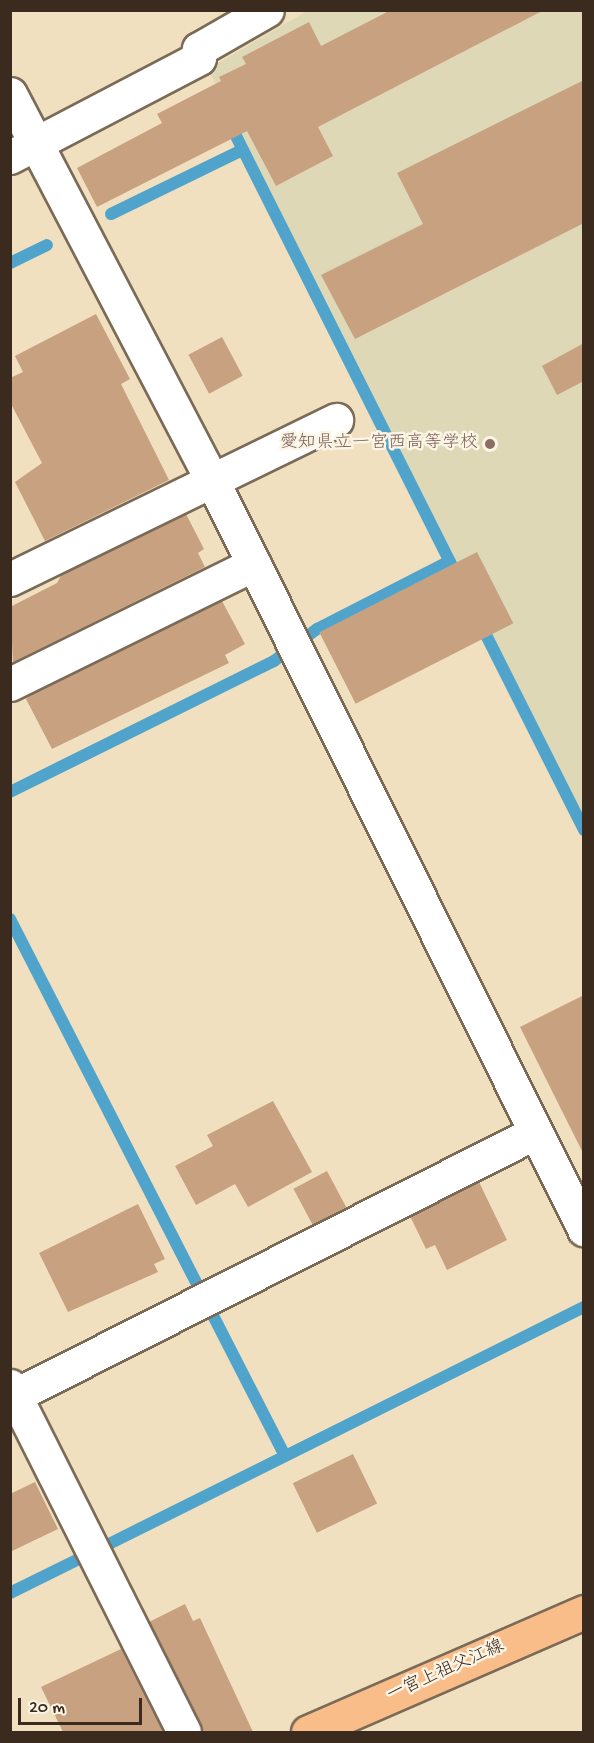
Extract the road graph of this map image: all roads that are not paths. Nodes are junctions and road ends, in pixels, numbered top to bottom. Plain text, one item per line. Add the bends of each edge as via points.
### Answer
1 (267, 10) edge
2 (10, 94) edge
3 (24, 150) edge
4 (336, 420) dead end
5 (211, 478) junction
6 (254, 564) junction
7 (10, 579) edge
8 (10, 684) edge
9 (536, 1132) junction
10 (584, 1228) edge
11 (12, 1393) edge
12 (584, 1612) edge
13 (184, 1732) edge
14 (308, 1732) edge

1 - 3 street via 199,49 199,58
2 - 3 street
3 - 5 street
4 - 5 street
5 - 6 street
5 - 7 street
6 - 8 street
6 - 9 street
9 - 10 street
9 - 11 street
11 - 13 street
12 - 14 main road, 一宮上祖父江線

